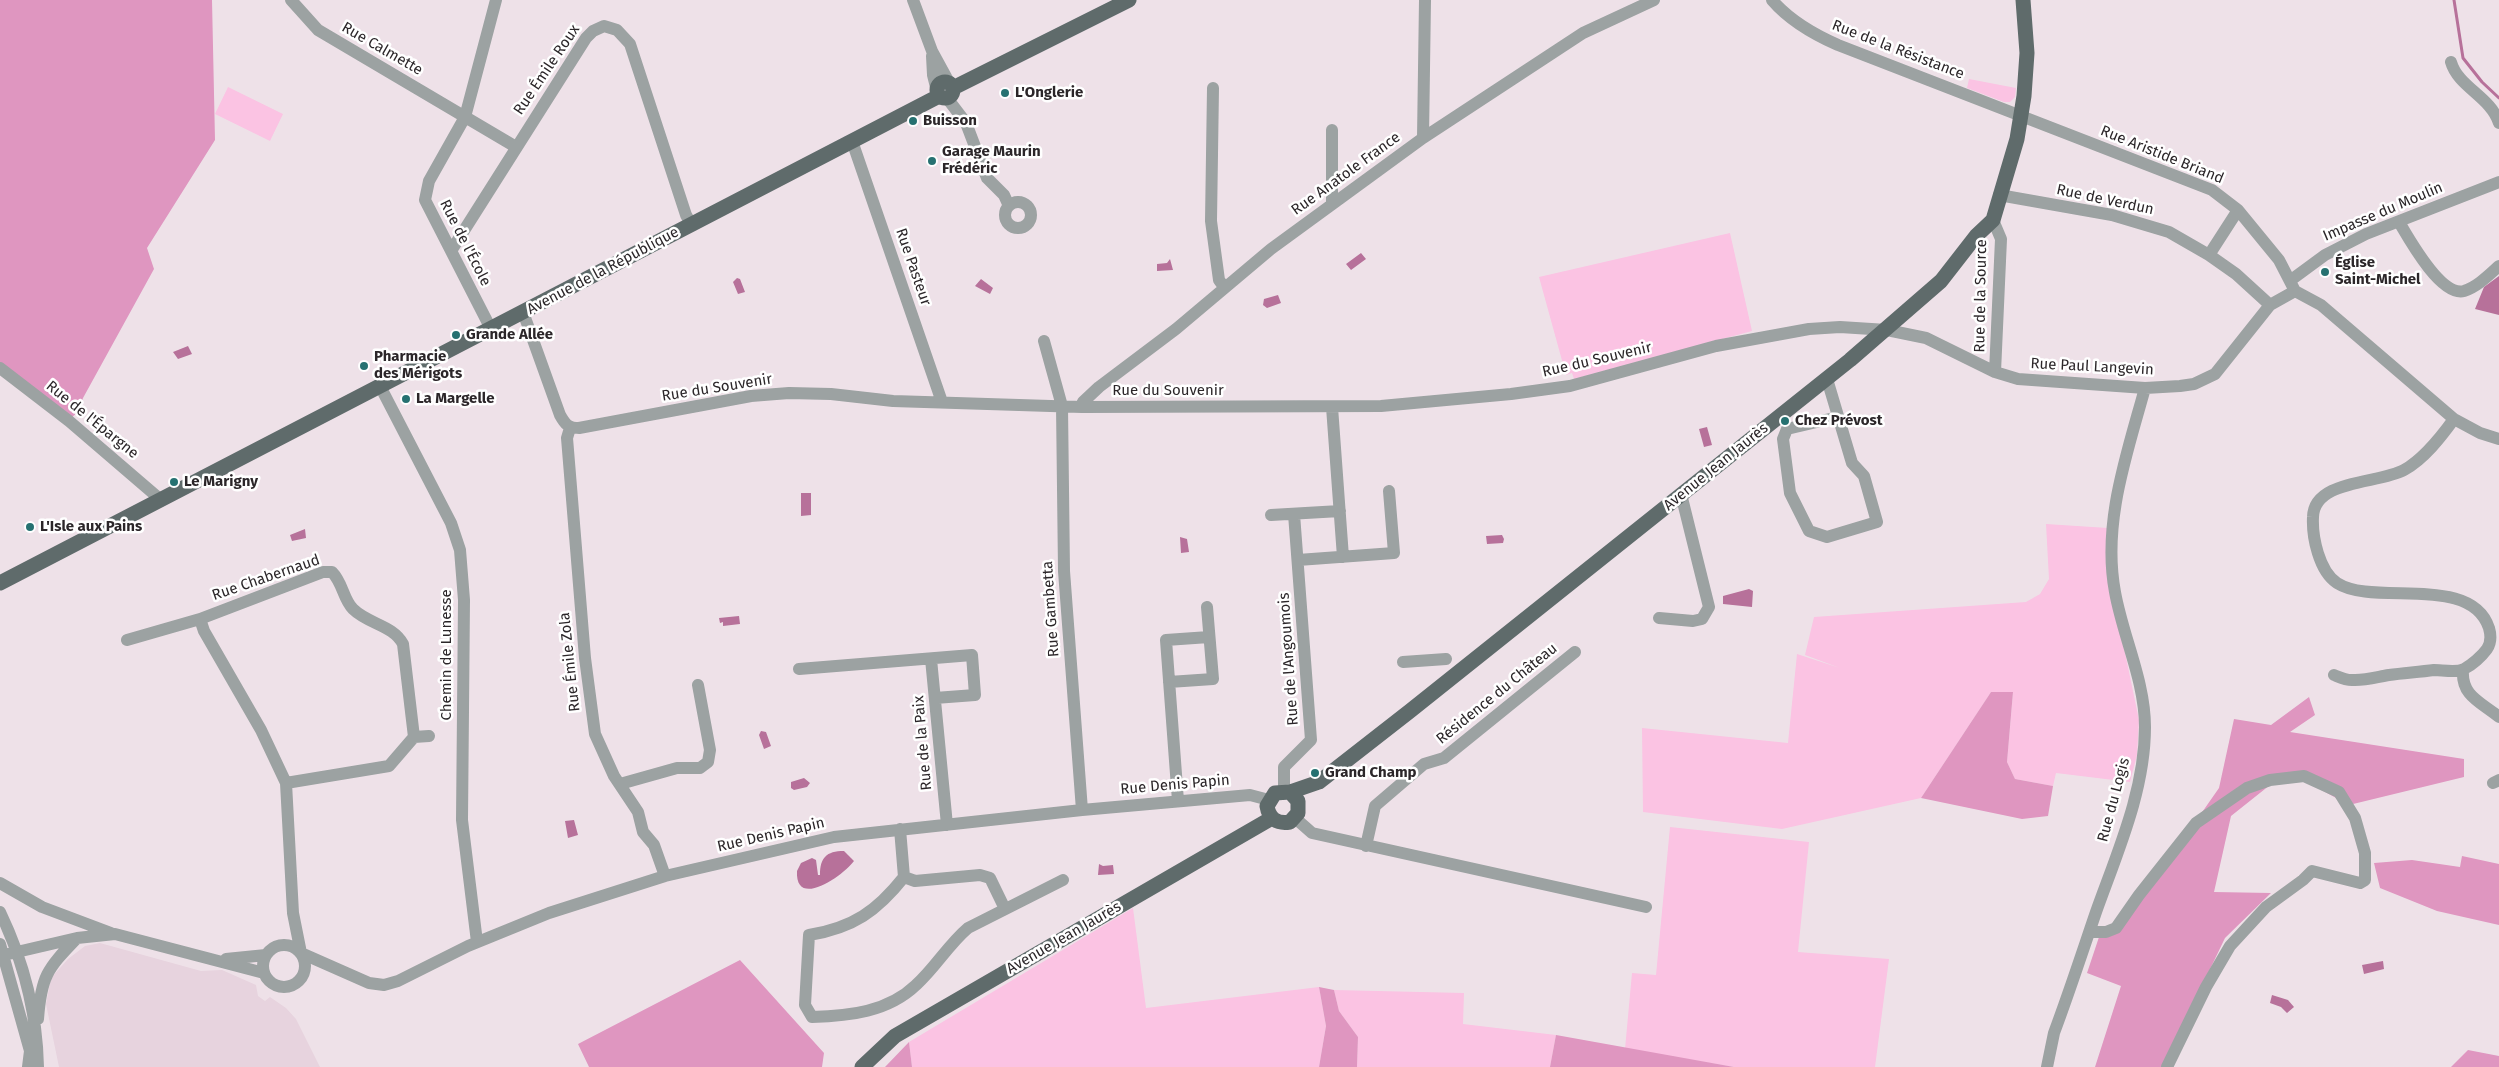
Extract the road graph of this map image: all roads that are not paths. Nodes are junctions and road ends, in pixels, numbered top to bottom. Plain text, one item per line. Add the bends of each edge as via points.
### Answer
1 (291, 0) edge
2 (496, 0) edge
3 (913, 0) edge
4 (1129, 0) edge
5 (1425, 0) edge
6 (1654, 0) edge
7 (1772, 0) edge
8 (2023, 0) edge
9 (2451, 62) dead end
10 (1212, 88) dead end
11 (945, 91) junction
12 (2021, 116) junction
13 (465, 117) junction
14 (2499, 123) edge
15 (1332, 130) dead end
16 (1423, 138) junction
17 (852, 141) junction
18 (516, 147) junction
19 (2496, 183) edge
20 (1999, 196) junction
21 (1332, 204) junction
22 (1009, 206) dead end
23 (2238, 210) junction
24 (1993, 220) junction
25 (2400, 222) junction
26 (691, 224) junction
27 (451, 251) junction
28 (2209, 255) junction
29 (2499, 266) edge
30 (2293, 285) junction
31 (1224, 287) junction
32 (2270, 305) junction
33 (523, 312) junction
34 (491, 329) junction
35 (1887, 330) junction
36 (1044, 341) dead end
37 (0, 368) edge
38 (1995, 372) junction
39 (1827, 379) junction
40 (380, 386) junction
41 (2145, 388) junction
42 (942, 402) junction
43 (1062, 406) junction
44 (1082, 407) junction
45 (1332, 407) junction
46 (1838, 417) junction
47 (2454, 419) junction
48 (570, 428) junction
49 (2499, 439) edge
50 (1389, 491) dead end
51 (1682, 494) junction
52 (161, 500) junction
53 (1340, 511) junction
54 (1294, 514) junction
55 (1270, 515) dead end
56 (1343, 557) junction
57 (1298, 560) junction
58 (0, 584) edge
59 (1208, 607) dead end
60 (1659, 618) dead end
61 (200, 619) junction
62 (1209, 637) junction
63 (127, 640) dead end
64 (1575, 652) dead end
65 (931, 658) junction
66 (1446, 658) dead end
67 (1403, 662) dead end
68 (799, 670) dead end
69 (2463, 670) junction
70 (2334, 675) dead end
71 (1169, 682) junction
72 (698, 685) dead end
73 (935, 698) junction
74 (2499, 717) edge
75 (429, 736) dead end
76 (414, 738) junction
77 (1319, 782) junction
78 (286, 783) junction
79 (620, 784) junction
80 (1287, 791) junction
81 (1269, 800) junction
82 (1178, 801) junction
83 (1082, 810) junction
84 (1298, 812) junction
85 (1272, 818) junction
86 (946, 825) junction
87 (900, 829) junction
88 (1366, 846) junction
89 (665, 876) junction
90 (904, 877) junction
91 (1063, 880) dead end
92 (0, 883) edge
93 (1646, 907) dead end
94 (1004, 908) junction
95 (0, 912) edge
96 (293, 913) junction
97 (2090, 932) junction
98 (115, 934) junction
99 (77, 938) junction
100 (477, 942) junction
101 (281, 945) junction
102 (2, 950) edge
103 (18, 952) junction
104 (301, 953) junction
105 (266, 955) junction
106 (217, 960) junction
107 (326, 963) junction
108 (305, 972) junction
109 (264, 973) junction
110 (37, 1031) junction
111 (28, 1067) edge
112 (38, 1067) edge
113 (862, 1067) edge
114 (2047, 1067) edge
115 (2166, 1067) edge

1 - 13 street, Rue Calmette via 318,30
2 - 13 street, Rue de l'École
3 - 11 street
4 - 11 main road, Avenue de la République
5 - 16 street
6 - 16 street, Rue Anatole France via 1583,33
7 - 12 street, Rue de la Résistance via 1812,33
8 - 12 main road via 2027,53
9 - 14 street via 2453,70 2489,105
10 - 31 street via 1211,221 1219,280
11 - 17 main road, Avenue de la République
11 - 22 street via 966,123 987,178 1004,195
12 - 20 main road
12 - 23 street, Rue Aristide Briand via 2212,190
13 - 18 street, Rue Calmette
13 - 27 street, Rue de l'École via 429,181 425,200
15 - 21 street
16 - 21 street, Rue Anatole France
17 - 26 main road, Avenue de la République
17 - 42 street, Rue Pasteur
18 - 26 street, Rue Émile Roux via 586,38 604,26 617,30 630,44
18 - 27 street, Rue Émile Roux
19 - 25 street, Impasse du Moulin
20 - 24 main road
20 - 28 street, Rue de Verdun via 2138,221 2169,232
21 - 31 street, Rue Anatole France
23 - 28 street
23 - 30 street, Rue Aristide Briand via 2279,260
24 - 35 main road, Avenue Jean Jaurès via 1976,236 1941,281
24 - 38 street, Rue de la Source via 2001,239
25 - 29 street via 2438,279 2452,290 2471,288
25 - 30 street, Impasse du Moulin via 2334,249
26 - 33 main road, Avenue de la République
27 - 34 street, Rue de l'École
28 - 32 street, Rue de Verdun
30 - 32 street, Impasse du Moulin
30 - 47 street via 2321,305
31 - 44 street, Rue Anatole France via 1176,329 1099,387
32 - 41 street, Rue Paul Langevin via 2221,367 2207,379 2194,384
33 - 34 main road, Avenue de la République
33 - 48 street via 560,415
34 - 40 main road, Avenue de la République
35 - 38 street, Rue Paul Langevin via 1926,338
35 - 39 main road, Avenue Jean Jaurès
35 - 45 street, Rue du Souvenir via 1809,329 1716,346 1570,386 1416,403
36 - 43 street, Rue Gambetta
37 - 52 street, Rue de l'Épargne
38 - 41 street, Rue Paul Langevin via 2018,379
39 - 46 street
39 - 51 main road, Avenue Jean Jaurès
40 - 52 main road, Avenue de la République
40 - 100 street, Chemin de Lunesse via 451,523 458,544 464,600 462,820
41 - 97 street, Rue du Logis via 2114,510 2112,551 2115,592 2144,694 2143,755 2135,800
42 - 43 street, Rue du Souvenir
42 - 48 street, Rue du Souvenir via 832,394 751,396
43 - 44 street, Rue du Souvenir
43 - 83 street, Rue Gambetta via 1064,572
44 - 45 street, Rue du Souvenir
45 - 53 street
46 - 46 street via 1852,463 1864,476 1877,522 1827,537 1809,531 1790,494 1783,439 1787,429
47 - 49 street via 2480,434
47 - 69 street via 2432,446 2406,469 2398,474 2332,490 2319,501 2313,517 2320,557 2337,583 2360,590 2453,598 2480,614 2490,632 2490,644
48 - 79 street, Rue Émile Zola via 567,438 591,712 595,734
50 - 56 street via 1394,553
51 - 60 street via 1709,607 1702,619 1693,621
51 - 77 main road, Avenue Jean Jaurès
52 - 58 main road, Avenue de la République
53 - 54 street
53 - 56 street
54 - 55 street
54 - 57 street, Rue de l'Angoumois
56 - 57 street
57 - 80 street, Rue de l'Angoumois via 1311,740 1284,767
59 - 62 street
61 - 63 street, Rue Chabernaud
61 - 76 street, Rue Chabernaud via 323,572 332,572 339,579 352,608 399,635 403,644
61 - 78 street, Rue Chabernaud
62 - 71 street via 1166,640
62 - 71 street via 1213,679
64 - 88 street, Résidence du Château via 1444,758 1424,764 1375,806
65 - 68 street
65 - 73 street, Rue de la Paix
65 - 73 street via 972,655 975,695
66 - 67 street
69 - 70 street via 2358,680
69 - 74 street via 2462,683 2466,691
71 - 82 street
72 - 79 street via 710,750 708,762 700,768 677,768
73 - 86 street, Rue de la Paix
75 - 76 street
76 - 78 street via 389,766
77 - 80 main road, Avenue Jean Jaurès
77 - 84 main road, Avenue Jean Jaurès
78 - 96 street, Rue Chabernaud
79 - 89 street, Rue Émile Zola via 638,812 643,832 654,845
80 - 81 main road via 1275,793
80 - 84 main road via 1298,801
81 - 82 street, Rue Denis Papin via 1250,795
81 - 85 main road via 1268,812
82 - 83 street, Rue Denis Papin
83 - 86 street, Rue Denis Papin
84 - 85 main road via 1284,823
84 - 88 street via 1312,834
85 - 113 main road, Avenue Jean Jaurès via 895,1036
86 - 87 street, Rue Denis Papin
87 - 89 street, Rue Denis Papin via 834,837
87 - 90 street
88 - 93 street
89 - 100 street, Rue Denis Papin via 549,913
90 - 94 street via 915,881 980,875 990,878
90 - 94 street via 884,902 862,919 829,932 809,935 805,1005 812,1017 857,1014 877,1009 916,986 968,928
91 - 94 street
92 - 98 street via 42,907
95 - 103 street
96 - 101 street
96 - 104 street
97 - 114 street, Rue du Logis via 2054,1033
97 - 115 street via 2116,928 2196,823 2247,788 2270,780 2304,776 2339,792 2349,805 2364,853 2365,880 2360,883 2312,870 2266,907 2230,946
98 - 99 street
98 - 106 street
99 - 103 street
99 - 110 street via 52,965 42,982
100 - 107 street, Rue Denis Papin via 398,982 384,985 369,983
101 - 104 street via 293,946
101 - 105 street
102 - 103 street
102 - 111 street via 30,1051
103 - 110 street
104 - 107 street, Rue Denis Papin
104 - 108 street
105 - 106 street
105 - 109 street
106 - 109 street
107 - 108 street
108 - 109 street via 298,983 285,988 272,984
110 - 112 street

